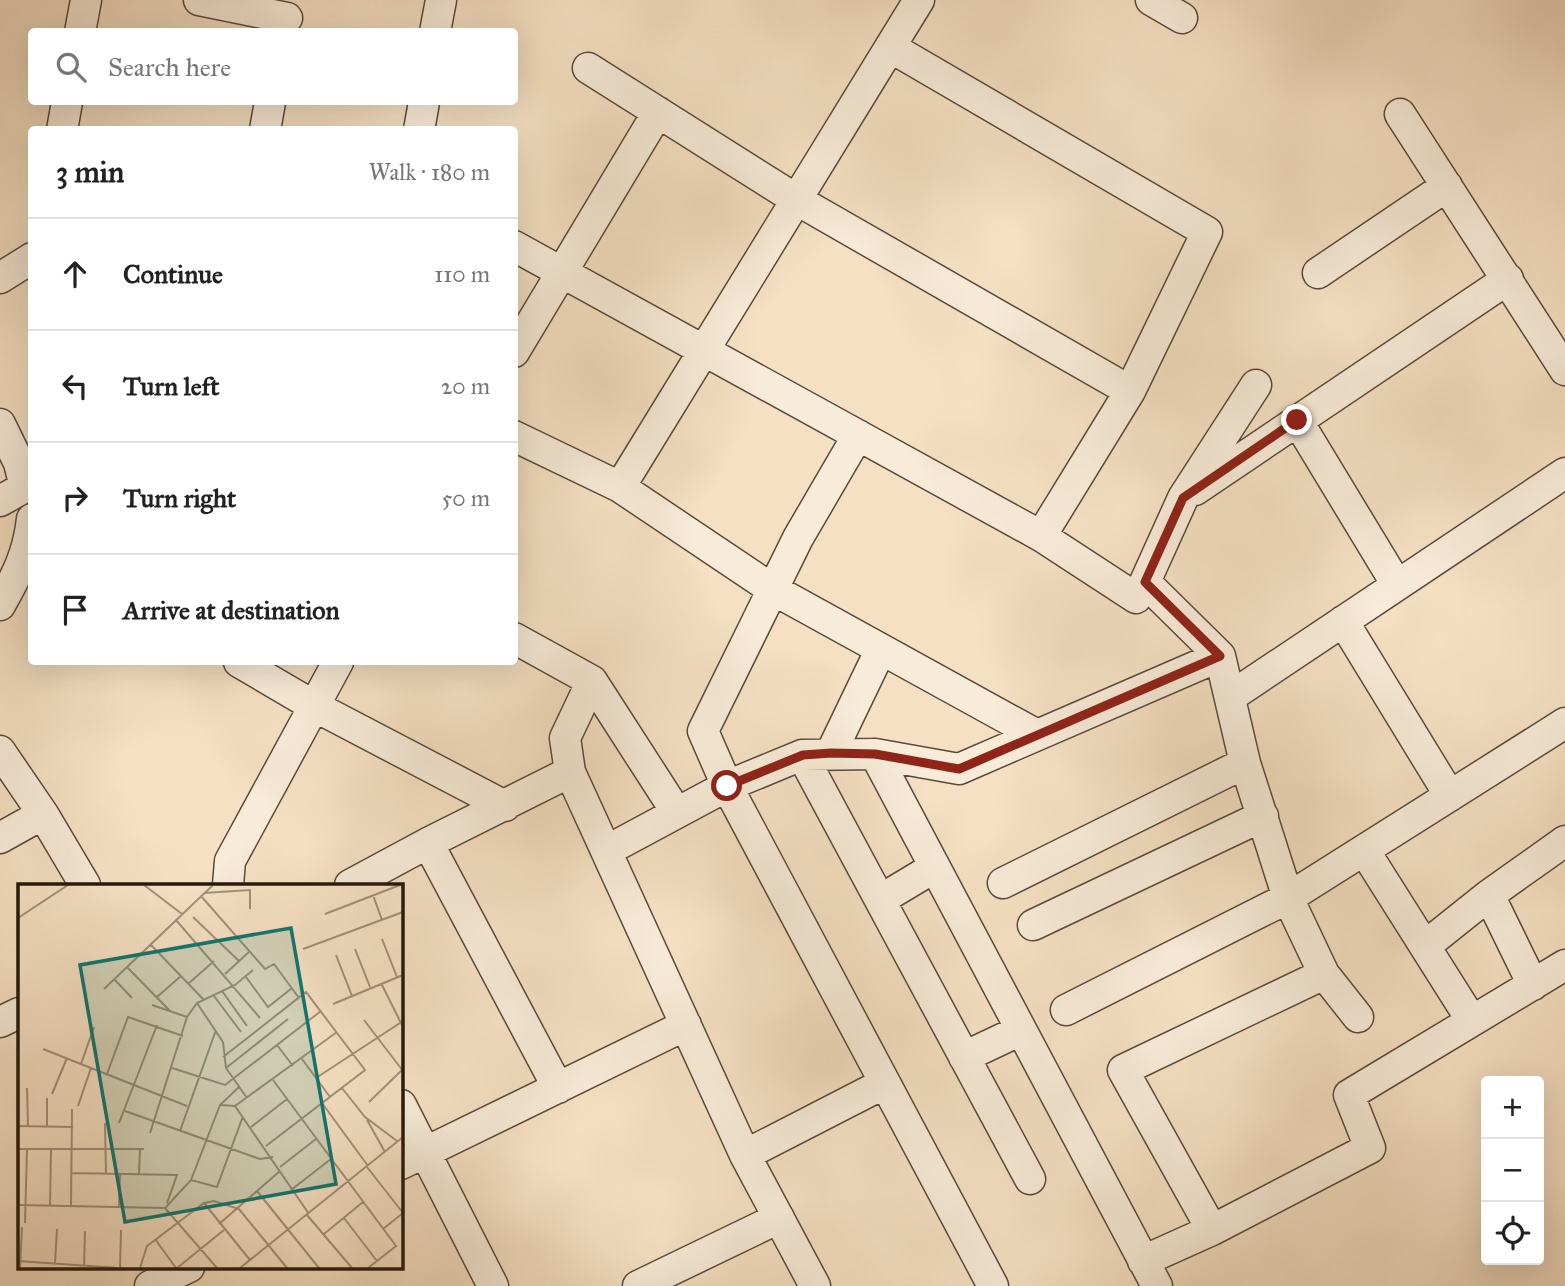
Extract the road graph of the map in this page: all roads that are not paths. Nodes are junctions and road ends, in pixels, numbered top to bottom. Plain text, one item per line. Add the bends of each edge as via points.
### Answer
1 (86, 0) edge
2 (199, 0) edge
3 (441, 0) edge
4 (919, 0) edge
5 (1151, 0) edge
6 (287, 16) edge
7 (1182, 18) dead end
8 (81, 28) edge
9 (436, 28) edge
10 (890, 47) junction
11 (588, 68) dead end
12 (66, 105) edge
13 (269, 105) edge
14 (423, 105) edge
15 (658, 112) junction
16 (1400, 114) dead end
17 (63, 126) edge
18 (266, 126) edge
19 (420, 126) edge
20 (1447, 186) junction
21 (797, 200) junction
22 (518, 248) edge
23 (28, 260) edge
24 (561, 272) junction
25 (1318, 273) dead end
26 (0, 278) edge
27 (1508, 279) junction
28 (518, 345) edge
29 (704, 350) junction
30 (1565, 369) edge
31 (1256, 385) dead end
32 (1130, 391) junction
33 (1297, 420) junction
34 (0, 424) edge
35 (858, 435) junction
36 (518, 438) edge
37 (1565, 473) edge
38 (620, 487) junction
39 (1183, 498) junction
40 (19, 500) edge
41 (1041, 536) junction
42 (28, 548) edge
43 (1145, 582) junction
44 (1397, 585) junction
45 (772, 589) junction
46 (0, 606) edge
47 (1343, 621) junction
48 (518, 640) edge
49 (881, 649) junction
50 (1220, 656) junction
51 (244, 665) edge
52 (336, 665) edge
53 (592, 681) junction
54 (1230, 697) junction
55 (314, 706) junction
56 (1565, 723) edge
57 (1037, 735) junction
58 (0, 751) edge
59 (817, 754) junction
60 (875, 754) junction
61 (1245, 762) junction
62 (570, 772) junction
63 (727, 786) junction
64 (1450, 796) junction
65 (505, 806) junction
66 (677, 813) junction
67 (43, 814) junction
68 (1263, 816) junction
69 (0, 838) edge
70 (1565, 841) edge
71 (428, 843) junction
72 (1364, 850) junction
73 (606, 851) junction
74 (935, 867) junction
75 (1003, 883) dead end
76 (84, 884) edge
77 (228, 884) edge
78 (352, 884) edge
79 (1489, 895) junction
80 (1288, 898) junction
81 (880, 900) junction
82 (1033, 925) dead end
83 (1425, 946) junction
84 (1565, 965) edge
85 (1324, 974) junction
86 (1533, 985) junction
87 (1066, 1010) dead end
88 (1358, 1017) dead end
89 (1472, 1021) junction
90 (686, 1025) junction
91 (1021, 1030) junction
92 (964, 1057) junction
93 (885, 1083) junction
94 (558, 1088) junction
95 (402, 1109) edge
96 (745, 1155) junction
97 (413, 1158) edge
98 (1030, 1179) dead end
99 (779, 1218) junction
100 (1212, 1230) junction
101 (186, 1268) edge
102 (1150, 1274) edge
103 (150, 1279) edge
104 (648, 1284) edge
105 (493, 1286) edge
106 (815, 1286) edge
107 (993, 1286) edge

1 - 8 street
2 - 6 street
3 - 9 street
4 - 10 street
5 - 7 street
10 - 21 street
10 - 32 street via 1207,232
11 - 15 street
12 - 17 street
13 - 18 street
14 - 19 street
15 - 21 street
15 - 24 street
16 - 20 street
20 - 25 street
20 - 27 street
21 - 29 street
21 - 32 street
22 - 24 street
23 - 26 street
24 - 28 street
24 - 29 street
27 - 30 street
27 - 33 street
29 - 35 street
29 - 38 street
31 - 39 street
32 - 41 street
33 - 39 street
33 - 44 street
34 - 40 street via 19,463
35 - 41 street
35 - 45 street
36 - 38 street
37 - 44 street
38 - 45 street
39 - 43 street
41 - 43 street via 1136,598
42 - 46 street
43 - 50 street
44 - 47 street
45 - 49 street
45 - 63 street via 703,731
47 - 54 street
47 - 64 street
48 - 53 street
49 - 57 street
49 - 59 street
50 - 54 street
50 - 57 street
51 - 55 street
52 - 55 street
53 - 62 street via 565,738
53 - 66 street
54 - 61 street
55 - 65 street
55 - 77 street via 230,861
56 - 64 street
57 - 60 street via 959,769
58 - 67 street
59 - 60 street
59 - 63 street
59 - 81 street
60 - 74 street
61 - 68 street
61 - 75 street
62 - 65 street
62 - 73 street
63 - 66 street
63 - 93 street
64 - 72 street
65 - 71 street
66 - 73 street
67 - 69 street
67 - 76 street
68 - 80 street
68 - 82 street
70 - 79 street
71 - 78 street
71 - 94 street
72 - 80 street
72 - 83 street
73 - 90 street
74 - 81 street
74 - 91 street
79 - 83 street
79 - 86 street
80 - 85 street
80 - 87 street
81 - 92 street
83 - 89 street
84 - 86 street
85 - 88 street
85 - 100 street via 1124,1070
86 - 89 street
89 - 100 street via 1349,1095 1370,1147
90 - 94 street
90 - 96 street
91 - 92 street
91 - 102 street
92 - 98 street
93 - 96 street
93 - 107 street
94 - 97 street
95 - 97 street
96 - 99 street
97 - 105 street
99 - 104 street
99 - 106 street
100 - 102 street
101 - 103 street

